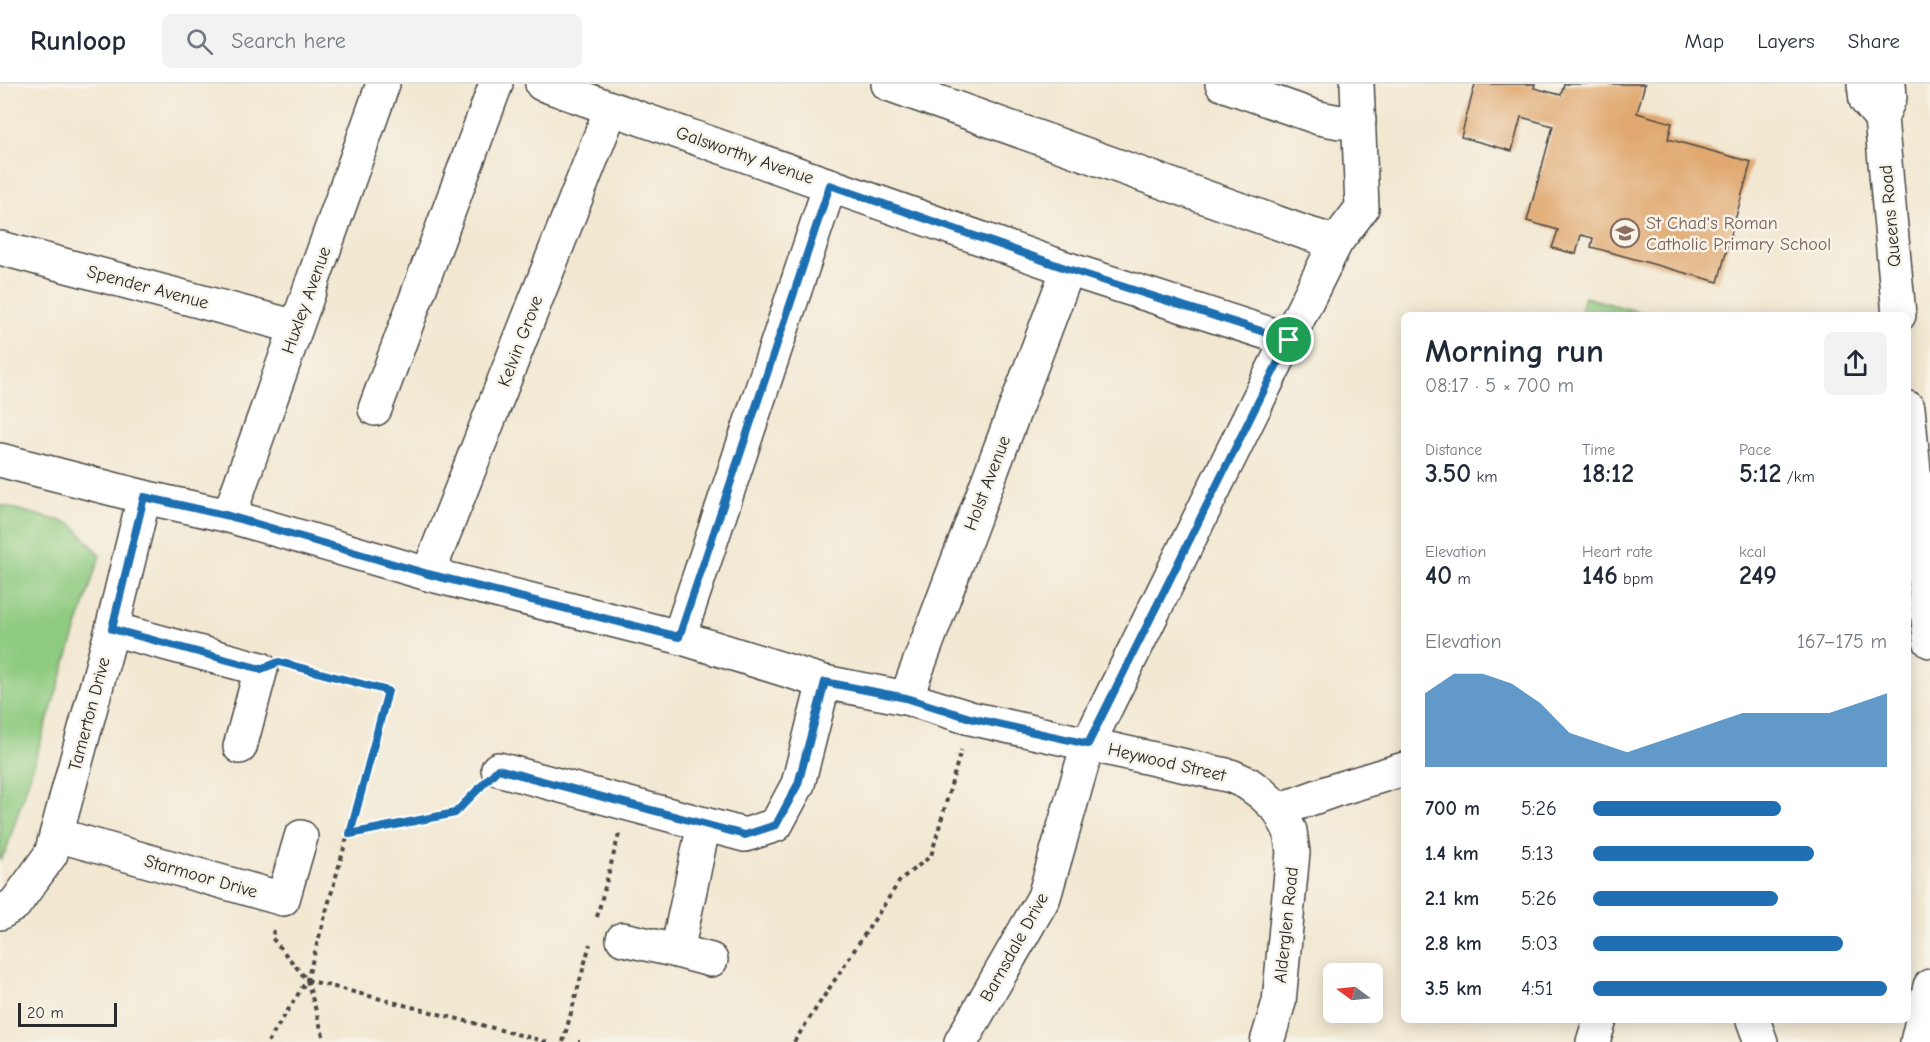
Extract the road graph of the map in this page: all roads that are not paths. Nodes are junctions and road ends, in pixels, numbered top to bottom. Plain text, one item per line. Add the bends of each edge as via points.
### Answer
1 (383, 84) edge
2 (496, 84) edge
3 (542, 84) edge
4 (888, 84) edge
5 (1222, 84) edge
6 (1357, 84) edge
7 (1864, 84) edge
8 (1889, 84) edge
9 (611, 109) junction
10 (1881, 118) junction
11 (1359, 120) junction
12 (830, 185) junction
13 (1336, 242) junction
14 (0, 248) edge
15 (1068, 269) junction
16 (1899, 312) edge
17 (296, 327) junction
18 (1289, 340) junction
19 (375, 409) dead end
20 (1911, 440) edge
21 (0, 460) edge
22 (144, 497) junction
23 (229, 516) junction
24 (428, 574) junction
25 (112, 629) junction
26 (679, 637) junction
27 (1930, 641) edge
28 (825, 682) junction
29 (906, 698) junction
30 (1088, 744) junction
31 (240, 747) dead end
32 (498, 769) road end
33 (1401, 770) edge
34 (1280, 810) junction
35 (704, 824) junction
36 (57, 835) junction
37 (301, 837) dead end
38 (0, 913) edge
39 (623, 939) dead end
40 (677, 951) junction
41 (711, 960) dead end
42 (1930, 986) edge
43 (1599, 1023) edge
44 (1754, 1023) edge
45 (961, 1042) edge
46 (1267, 1042) edge
47 (1593, 1042) edge
48 (1761, 1042) edge
49 (1917, 1042) edge

1 - 17 main road, Huxley Avenue
2 - 19 main road
3 - 9 main road, Galsworthy Avenue
4 - 13 main road
5 - 11 main road via 1319,118
6 - 11 main road, Barnsdale Drive
7 - 10 main road, Queens Road via 1866,100
8 - 10 main road, Queens Road via 1890,97
9 - 12 main road, Galsworthy Avenue
9 - 24 main road, Kelvin Grove
10 - 16 main road, Queens Road
11 - 13 main road, Barnsdale Drive via 1362,208
12 - 15 main road, Galsworthy Avenue
12 - 26 main road
13 - 18 main road, Barnsdale Drive
14 - 17 main road, Spender Avenue
15 - 18 main road, Galsworthy Avenue
15 - 29 main road, Holst Avenue
17 - 23 main road, Huxley Avenue
18 - 30 main road, Barnsdale Drive
20 - 27 main road
21 - 22 main road, Heywood Street
22 - 23 main road, Heywood Street
22 - 25 main road, Tamerton Drive
23 - 24 main road, Heywood Street
24 - 26 main road, Heywood Street
25 - 31 main road via 261,669
25 - 36 main road, Tamerton Drive
26 - 28 main road, Heywood Street
28 - 29 main road, Heywood Street
28 - 35 main road via 798,784 776,825 745,835
29 - 30 main road, Heywood Street via 970,718
30 - 34 main road, Heywood Street via 1231,776 1262,793
30 - 45 main road, Barnsdale Drive via 1044,897
32 - 35 main road
33 - 34 main road
34 - 46 main road, Alderglen Road via 1290,831 1293,852 1279,1002
35 - 40 main road
36 - 37 main road, Starmoor Drive via 283,899
36 - 38 main road, Tamerton Drive via 51,854 15,904
39 - 40 main road
40 - 41 main road
42 - 49 main road
43 - 47 main road
44 - 48 main road

